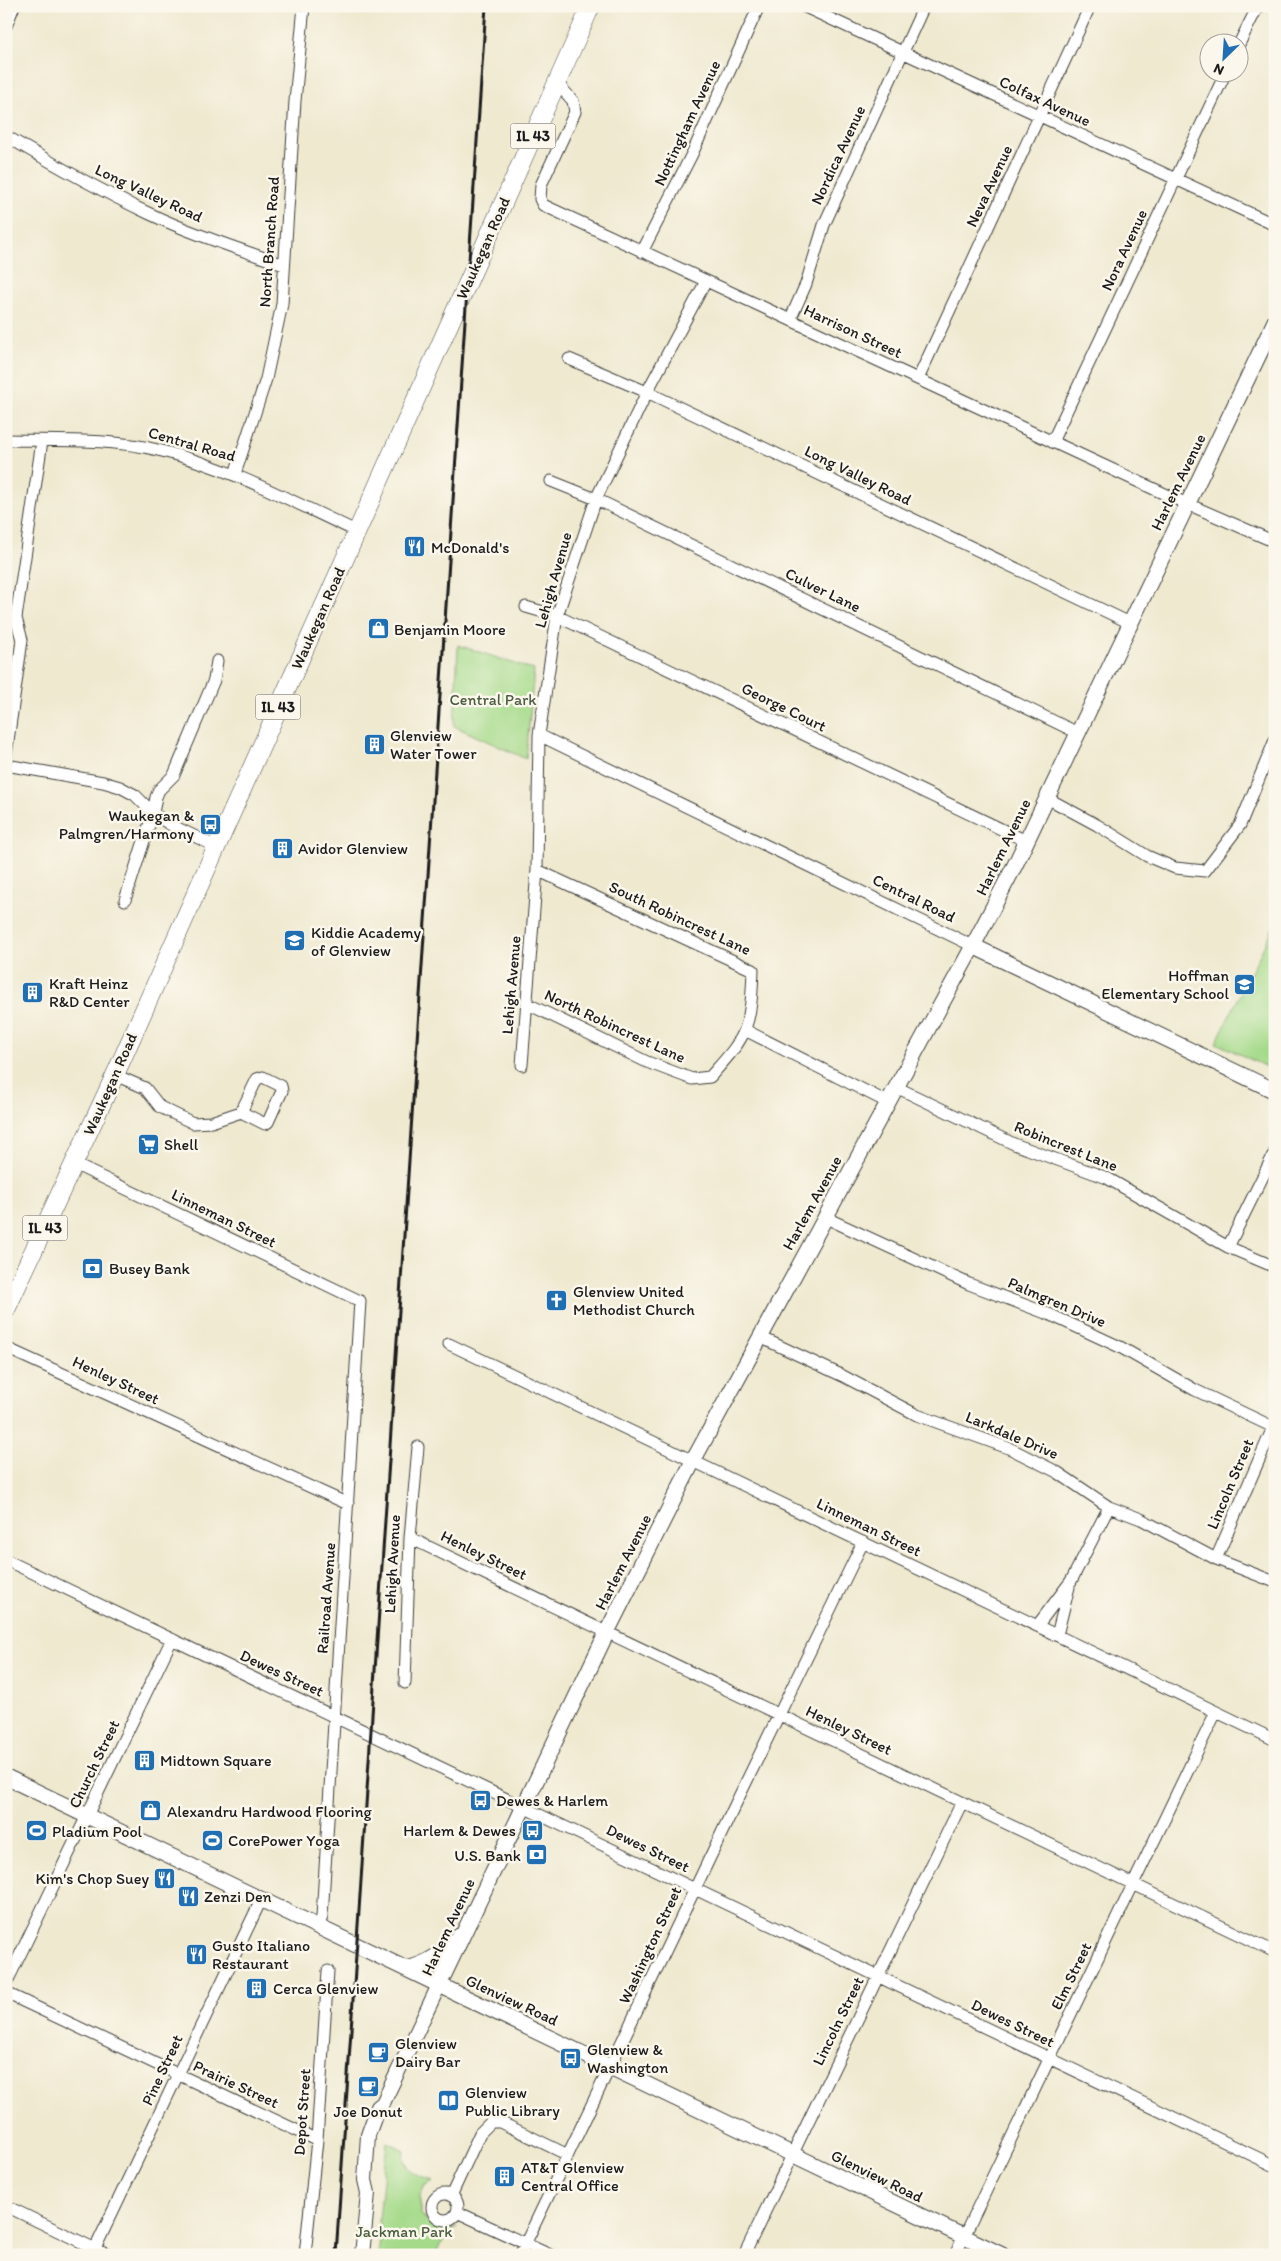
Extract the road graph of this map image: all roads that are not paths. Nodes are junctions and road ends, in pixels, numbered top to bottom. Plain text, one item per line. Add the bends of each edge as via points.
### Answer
1 (14, 6) edge
2 (304, 6) edge
3 (591, 6) edge
4 (759, 6) edge
5 (803, 6) edge
6 (924, 6) edge
7 (1090, 6) edge
8 (1258, 6) edge
9 (6, 26) edge
10 (1245, 32) edge
11 (903, 53) junction
12 (1221, 82) edge
13 (557, 83) junction
14 (1039, 116) junction
15 (6, 136) edge
16 (1175, 179) junction
17 (1275, 225) edge
18 (642, 252) junction
19 (284, 265) junction
20 (706, 281) junction
21 (790, 320) junction
22 (1275, 321) edge
23 (569, 359) dead end
24 (918, 379) junction
25 (647, 392) junction
26 (6, 440) edge
27 (42, 441) junction
28 (1052, 442) junction
29 (235, 474) junction
30 (551, 481) dead end
31 (596, 498) junction
32 (1187, 504) junction
33 (356, 531) junction
34 (1275, 542) edge
35 (526, 607) dead end
36 (557, 616) junction
37 (1130, 623) junction
38 (217, 661) dead end
39 (1078, 733) junction
40 (539, 735) junction
41 (1275, 740) edge
42 (6, 756) edge
43 (6, 765) edge
44 (1047, 798) junction
45 (153, 813) junction
46 (1026, 841) junction
47 (215, 846) junction
48 (537, 870) junction
49 (125, 900) dead end
50 (973, 946) junction
51 (528, 1004) junction
52 (745, 1030) junction
53 (522, 1065) dead end
54 (115, 1075) junction
55 (896, 1087) junction
56 (1275, 1091) edge
57 (887, 1102) junction
58 (241, 1112) dead end
59 (1275, 1152) edge
60 (74, 1164) junction
61 (824, 1217) junction
62 (1228, 1247) junction
63 (1275, 1267) edge
64 (360, 1301) joint
65 (6, 1310) edge
66 (760, 1337) junction
67 (449, 1344) dead end
68 (6, 1348) edge
69 (1274, 1425) edge
70 (418, 1447) dead end
71 (693, 1461) junction
72 (348, 1504) junction
73 (1109, 1507) junction
74 (410, 1538) junction
75 (863, 1542) junction
76 (1216, 1559) junction
77 (6, 1560) edge
78 (1071, 1580) junction
79 (1275, 1582) edge
80 (1037, 1626) junction
81 (607, 1632) junction
82 (1057, 1636) junction
83 (172, 1639) junction
84 (405, 1683) dead end
85 (1216, 1712) junction
86 (780, 1715) junction
87 (334, 1716) junction
88 (1275, 1740) edge
89 (6, 1778) edge
90 (962, 1802) junction
91 (524, 1806) junction
92 (87, 1816) junction
93 (1134, 1885) junction
94 (695, 1888) junction
95 (261, 1900) junction
96 (318, 1927) junction
97 (466, 1930) junction
98 (1275, 1952) edge
99 (406, 1969) junction
100 (328, 1971) dead end
101 (878, 1976) junction
102 (6, 1984) edge
103 (440, 1985) junction
104 (6, 1994) edge
105 (1049, 2058) junction
106 (611, 2066) junction
107 (178, 2074) junction
108 (317, 2140) junction
109 (792, 2154) junction
110 (568, 2155) junction
111 (1275, 2166) edge
112 (451, 2196) junction
113 (6, 2206) edge
114 (457, 2212) junction
115 (964, 2237) junction
116 (526, 2243) junction
117 (93, 2252) edge
118 (956, 2254) edge
119 (108, 2255) edge
120 (305, 2255) edge
121 (362, 2255) edge
122 (520, 2255) edge
123 (550, 2255) edge
124 (744, 2255) edge
125 (1002, 2255) edge

1 - 9 street
2 - 19 street, North Branch Road
3 - 13 main road, Waukegan Road / IL 43
4 - 18 street, Nottingham Avenue via 692,154
5 - 11 street, Colfax Avenue
6 - 11 street, Nordica Avenue
7 - 14 street, Neva Avenue
8 - 10 street
11 - 14 street, Colfax Avenue
11 - 21 street, Nordica Avenue via 824,225 806,284
12 - 16 street, Nora Avenue
13 - 18 street, Harrison Street via 573,101 575,112 541,185 543,205
13 - 33 main road, Waukegan Road / IL 43
14 - 16 street, Colfax Avenue
14 - 24 street, Neva Avenue
15 - 19 street, Long Valley Road via 149,214
16 - 17 street, Colfax Avenue
16 - 28 street, Nora Avenue
18 - 20 street, Harrison Street
19 - 29 street, North Branch Road via 282,304 274,347
20 - 21 street, Harrison Street
20 - 25 street, Lehigh Avenue
21 - 24 street, Harrison Street
22 - 32 main road, Harlem Avenue
23 - 25 street, Long Valley Road
24 - 28 street, Harrison Street
25 - 31 street, Lehigh Avenue
25 - 37 street, Long Valley Road
26 - 27 street, Central Road
27 - 29 street, Central Road via 106,442 153,449
27 - 42 street via 16,618 22,640
28 - 32 street, Harrison Street
29 - 33 street, Central Road
30 - 31 street, Culver Lane
31 - 36 street, Lehigh Avenue
31 - 39 street, Culver Lane
32 - 34 street, Harrison Street
32 - 37 main road, Harlem Avenue
33 - 47 main road, Waukegan Road / IL 43
35 - 36 street, George Court
36 - 40 street, Lehigh Avenue
36 - 46 street, George Court
37 - 39 main road, Harlem Avenue
38 - 45 street via 214,680 174,775 159,790
39 - 44 main road, Harlem Avenue
40 - 48 street, Lehigh Avenue
40 - 50 street, Central Road
41 - 44 street via 1240,825 1205,871 1175,868 1147,856
43 - 45 street via 120,787 135,795
44 - 46 main road, Harlem Avenue
45 - 47 street via 198,840
45 - 49 street
46 - 50 main road, Harlem Avenue
47 - 54 main road, Waukegan Road / IL 43
48 - 51 street, Lehigh Avenue
48 - 52 street, South Robincrest Lane via 754,970
50 - 55 main road, Harlem Avenue
50 - 56 main road, Central Road
51 - 52 street, North Robincrest Lane via 647,1062 692,1079 710,1077
51 - 53 street, Lehigh Avenue
52 - 57 street
54 - 58 street via 145,1088 160,1107 193,1123 211,1122
54 - 60 main road, Waukegan Road / IL 43
55 - 57 main road, Harlem Avenue
55 - 62 street, Robincrest Lane via 1014,1144 1107,1178
57 - 61 main road, Harlem Avenue
59 - 62 street
60 - 64 street, Linneman Street
60 - 65 main road, Waukegan Road / IL 43
61 - 66 main road, Harlem Avenue
61 - 69 street, Palmgren Drive via 969,1284 1051,1314 1195,1390
62 - 63 street, Robincrest Lane
64 - 72 street, Railroad Avenue
66 - 71 main road, Harlem Avenue
66 - 73 street, Larkdale Drive via 917,1415 1011,1449 1057,1472
67 - 71 street, Linneman Street
68 - 72 street, Henley Street
69 - 76 street, Lincoln Street
70 - 74 street, Lehigh Avenue
71 - 75 street, Linneman Street
71 - 81 main road, Harlem Avenue
72 - 87 street, Railroad Avenue
73 - 76 street, Larkdale Drive via 1141,1519
73 - 78 street
74 - 81 street, Henley Street
74 - 84 street, Lehigh Avenue
75 - 80 street, Linneman Street
75 - 86 street, Washington Street
76 - 79 street, Larkdale Drive
77 - 83 street, Dewes Street
78 - 80 street
78 - 82 street
80 - 82 street, Linneman Street
81 - 86 street, Henley Street
81 - 91 main road, Harlem Avenue
82 - 85 street, Linneman Street
83 - 87 street, Dewes Street
83 - 92 street, Church Street
85 - 88 street, Linneman Street
85 - 93 street, Elm Street
86 - 90 street, Henley Street
86 - 94 street, Washington Street
87 - 91 street, Dewes Street
87 - 96 street, Railroad Avenue via 322,1918
89 - 92 main road, Glenview Road
90 - 93 street, Henley Street
90 - 101 street, Lincoln Street
91 - 94 street, Dewes Street
91 - 97 main road, Harlem Avenue
92 - 95 main road, Glenview Road
92 - 102 street, Church Street
93 - 98 street, Henley Street
93 - 105 street, Elm Street
94 - 101 street, Dewes Street
94 - 106 street, Washington Street
95 - 96 main road, Glenview Road
95 - 107 street, Pine Street
96 - 99 main road, Glenview Road
97 - 99 main road via 434,1959
97 - 103 main road, Harlem Avenue
99 - 103 main road, Glenview Road
100 - 108 street, Depot Street
101 - 105 street, Dewes Street
101 - 109 street, Lincoln Street
103 - 106 main road, Glenview Road
103 - 121 street, Harlem Avenue via 383,2103 373,2182 368,2193
104 - 107 street, Prairie Street
105 - 111 street, Dewes Street
105 - 115 street, Elm Street
106 - 109 main road, Glenview Road
106 - 110 street, Washington Street
107 - 108 street, Prairie Street
107 - 117 street, Pine Street
108 - 120 street, Depot Street
109 - 115 main road, Glenview Road
109 - 124 street, Lincoln Street
110 - 112 street via 500,2122 491,2122 480,2133
110 - 116 street, Washington Street
112 - 114 street via 458,2204
112 - 114 street via 436,2198 432,2206 434,2214 448,2220
113 - 117 street
114 - 116 street
115 - 118 street, Elm Street
115 - 125 main road, Glenview Road
116 - 122 street, Washington Street
116 - 123 street
117 - 119 street

